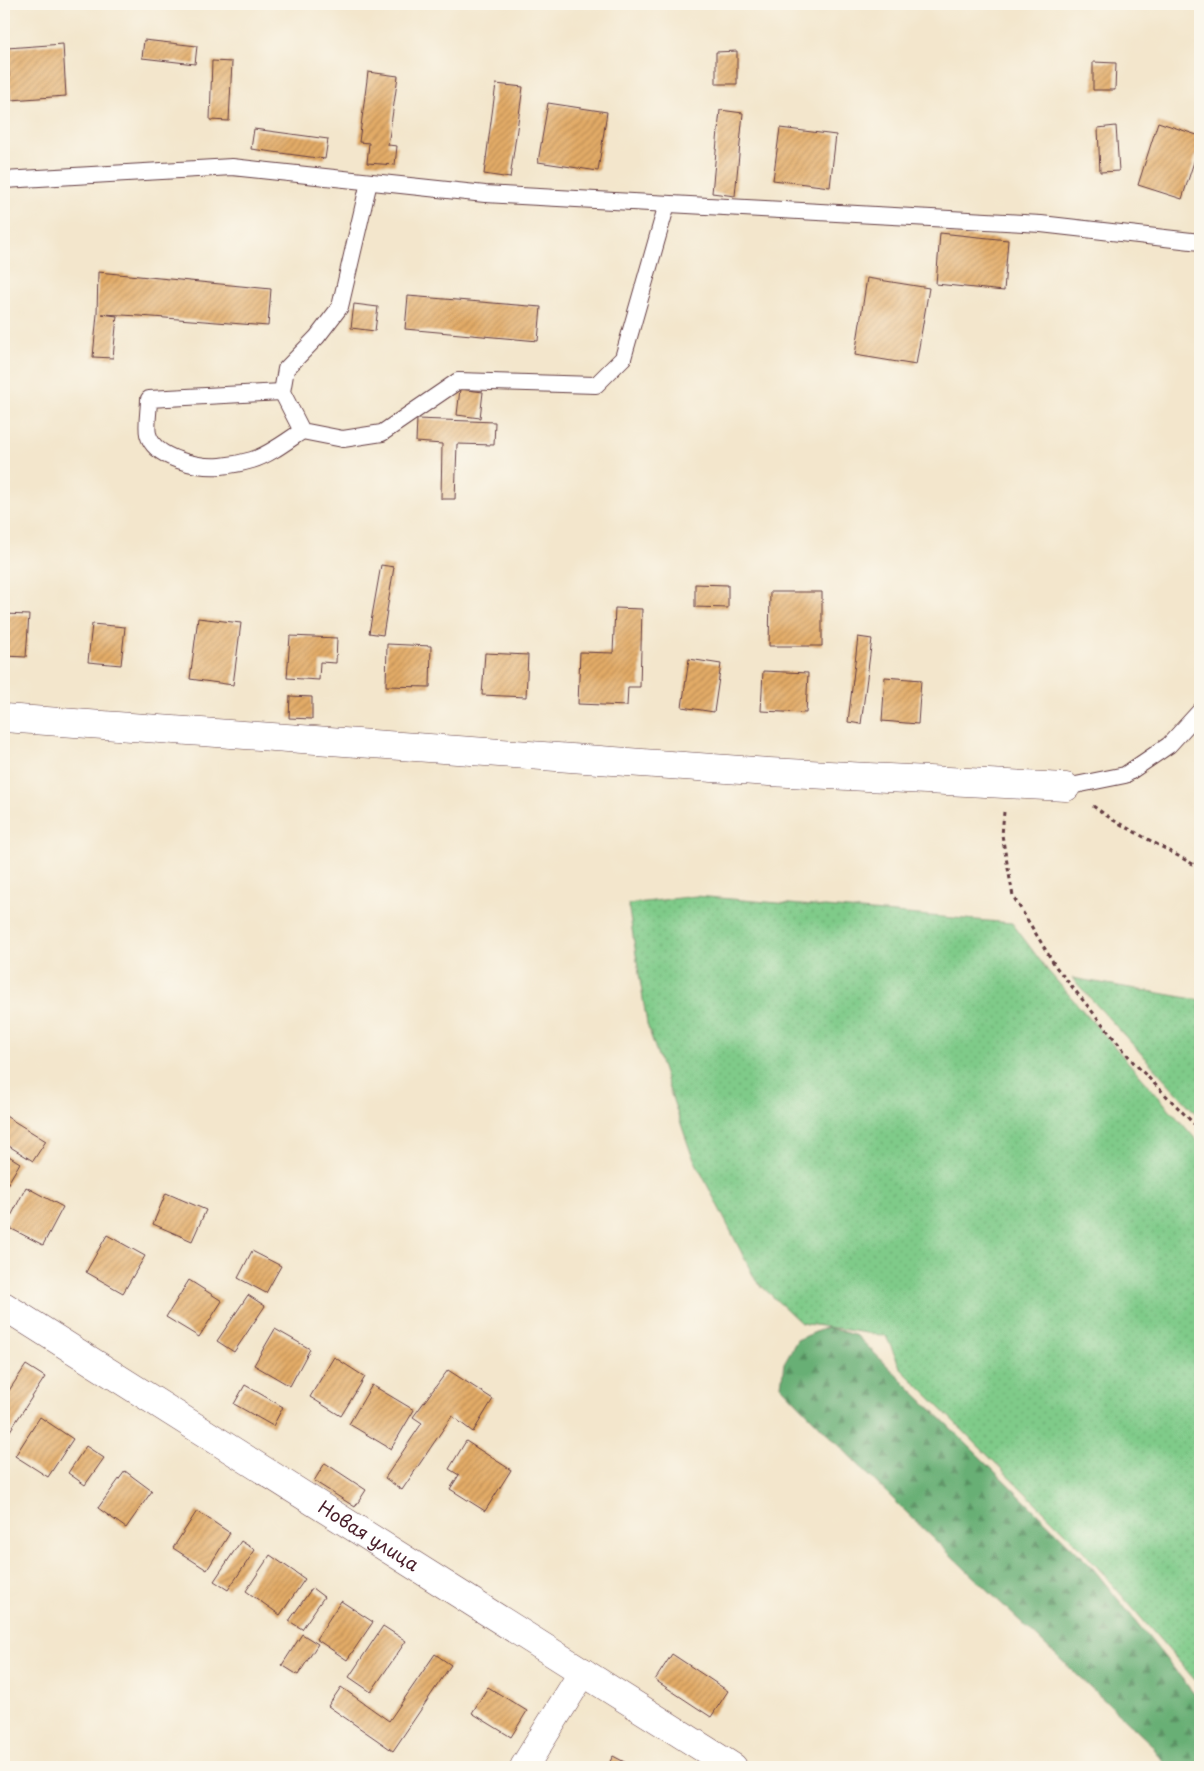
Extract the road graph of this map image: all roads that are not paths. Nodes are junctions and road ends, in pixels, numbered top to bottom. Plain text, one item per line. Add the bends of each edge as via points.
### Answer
1 (4, 180) edge
2 (369, 182) junction
3 (666, 204) junction
4 (1200, 242) edge
5 (282, 392) junction
6 (302, 431) junction
7 (1200, 711) edge
8 (4, 718) edge
9 (1066, 787) joint
10 (4, 1306) edge
11 (583, 1672) junction
12 (524, 1767) edge
13 (734, 1767) edge

1 - 2 lane via 232,167
2 - 3 lane via 485,194
2 - 5 lane via 340,307 286,369
3 - 4 lane via 1041,224
3 - 6 lane via 623,358 596,385 458,381 382,433 343,439
5 - 6 lane
5 - 6 lane via 149,399 148,435 158,450 169,457 220,466 254,460
7 - 9 lane via 1168,745 1125,774
8 - 9 street via 759,771
10 - 11 street, Новая улица
11 - 12 street
11 - 13 street, Новая улица

